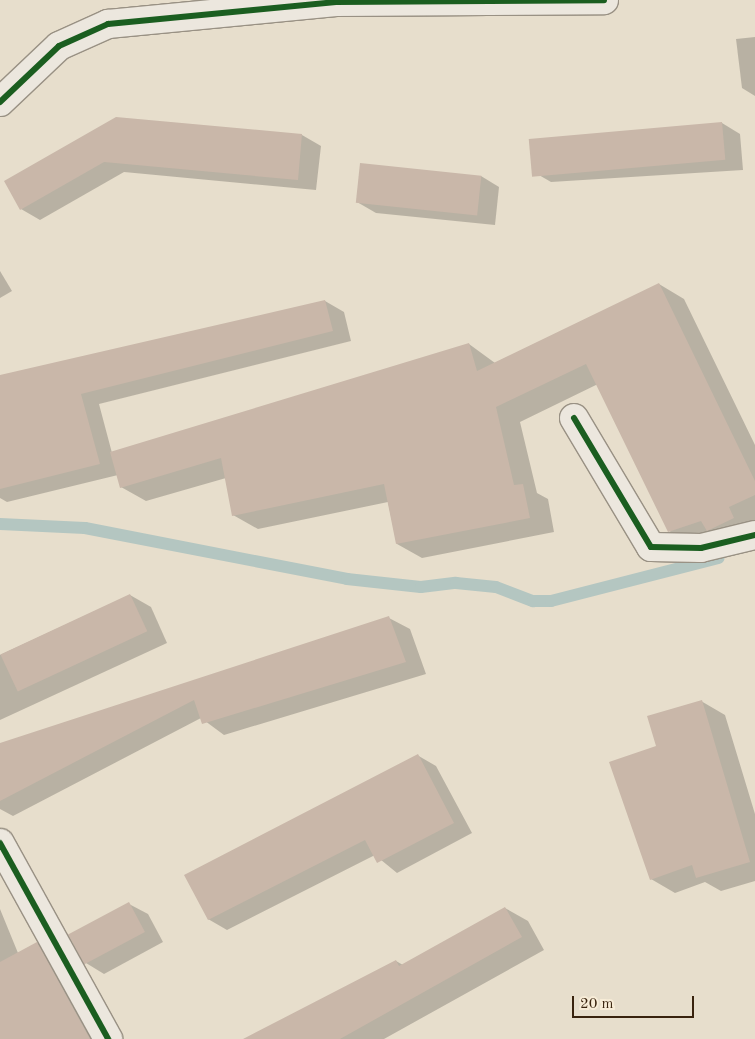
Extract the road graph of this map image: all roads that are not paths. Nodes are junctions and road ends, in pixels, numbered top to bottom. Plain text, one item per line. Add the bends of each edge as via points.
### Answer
1 (604, 0) edge
2 (451, 2) edge
3 (0, 102) edge
4 (574, 418) dead end
5 (755, 535) edge
6 (0, 843) edge
7 (108, 1039) edge

1 - 2 street
2 - 3 street via 336,2 108,24 59,46
4 - 5 street via 651,547 701,548
6 - 7 street

